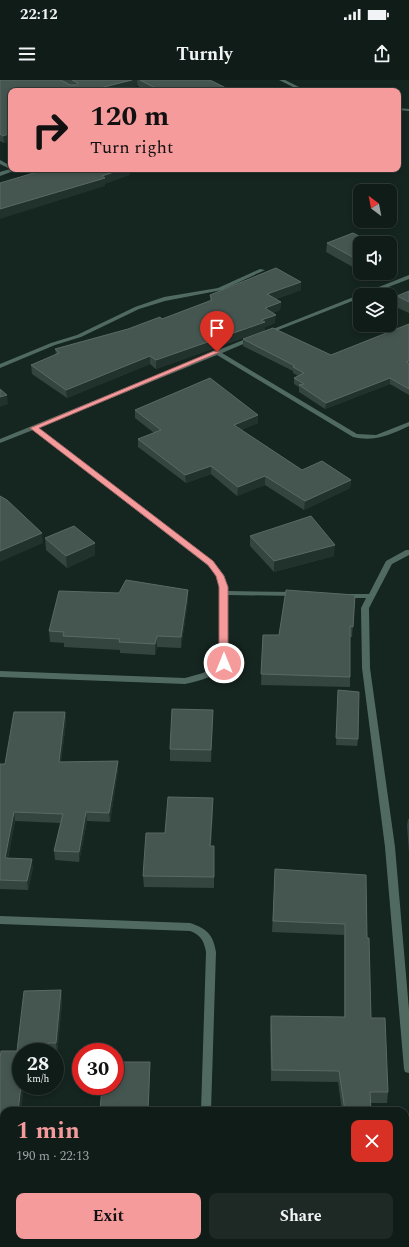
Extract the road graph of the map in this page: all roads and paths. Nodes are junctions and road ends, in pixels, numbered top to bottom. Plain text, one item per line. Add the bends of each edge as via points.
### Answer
1 (281, 80) edge
2 (298, 88) edge
3 (262, 270) dead end
4 (409, 277) edge
5 (381, 288) edge
6 (353, 299) edge
7 (217, 352) junction
8 (0, 366) edge
9 (409, 424) edge
10 (34, 428) junction
11 (0, 441) edge
12 (409, 552) edge
13 (224, 593) junction
14 (301, 595) edge
15 (332, 595) edge
16 (370, 596) junction
17 (0, 674) edge
18 (0, 920) edge
19 (409, 1069) edge
20 (206, 1107) edge

1 - 2 street
3 - 8 street via 220,289 164,299 137,308 79,336
4 - 5 street
6 - 7 street
7 - 9 street via 355,436 380,437
7 - 10 street
10 - 11 street
10 - 13 street via 210,563 220,576
12 - 16 street via 389,563
13 - 14 street
13 - 17 street via 224,663 202,678 185,681
15 - 16 street
16 - 19 street via 365,608 366,668 390,846
18 - 20 street via 190,927 206,935 210,941 211,952

